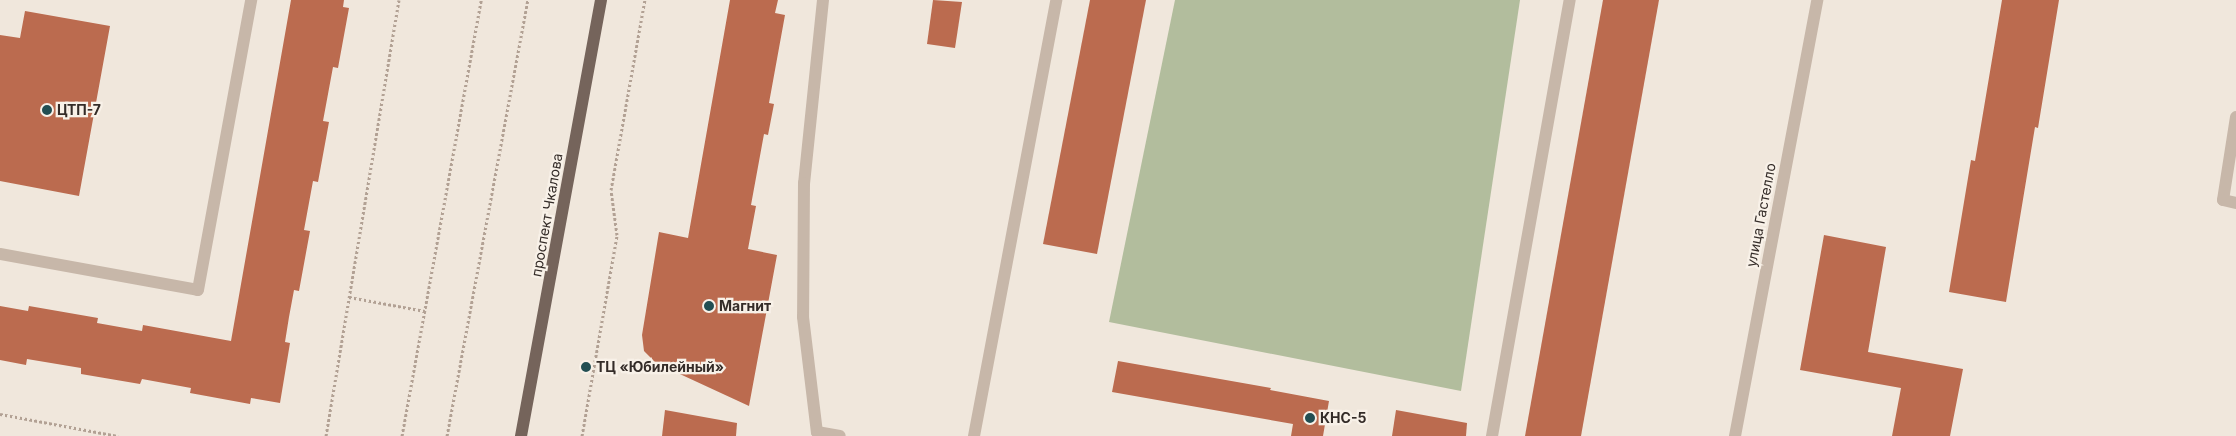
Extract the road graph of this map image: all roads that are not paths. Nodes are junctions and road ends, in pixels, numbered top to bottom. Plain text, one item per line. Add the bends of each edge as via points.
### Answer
1 (251, 0) edge
2 (601, 0) edge
3 (823, 0) edge
4 (1056, 0) edge
5 (1570, 0) edge
6 (1817, 0) edge
7 (2236, 117) edge
8 (2236, 203) edge
9 (0, 254) edge
10 (817, 434) edge
11 (521, 436) edge
12 (840, 436) edge
13 (974, 436) edge
14 (1492, 436) edge
15 (1735, 436) edge

1 - 9 street via 198,290
2 - 11 main road, проспект Чкалова
3 - 10 street via 804,183 803,317
4 - 13 street
5 - 14 street
6 - 15 street, улица Гастелло
7 - 8 street via 2223,200
10 - 12 street

